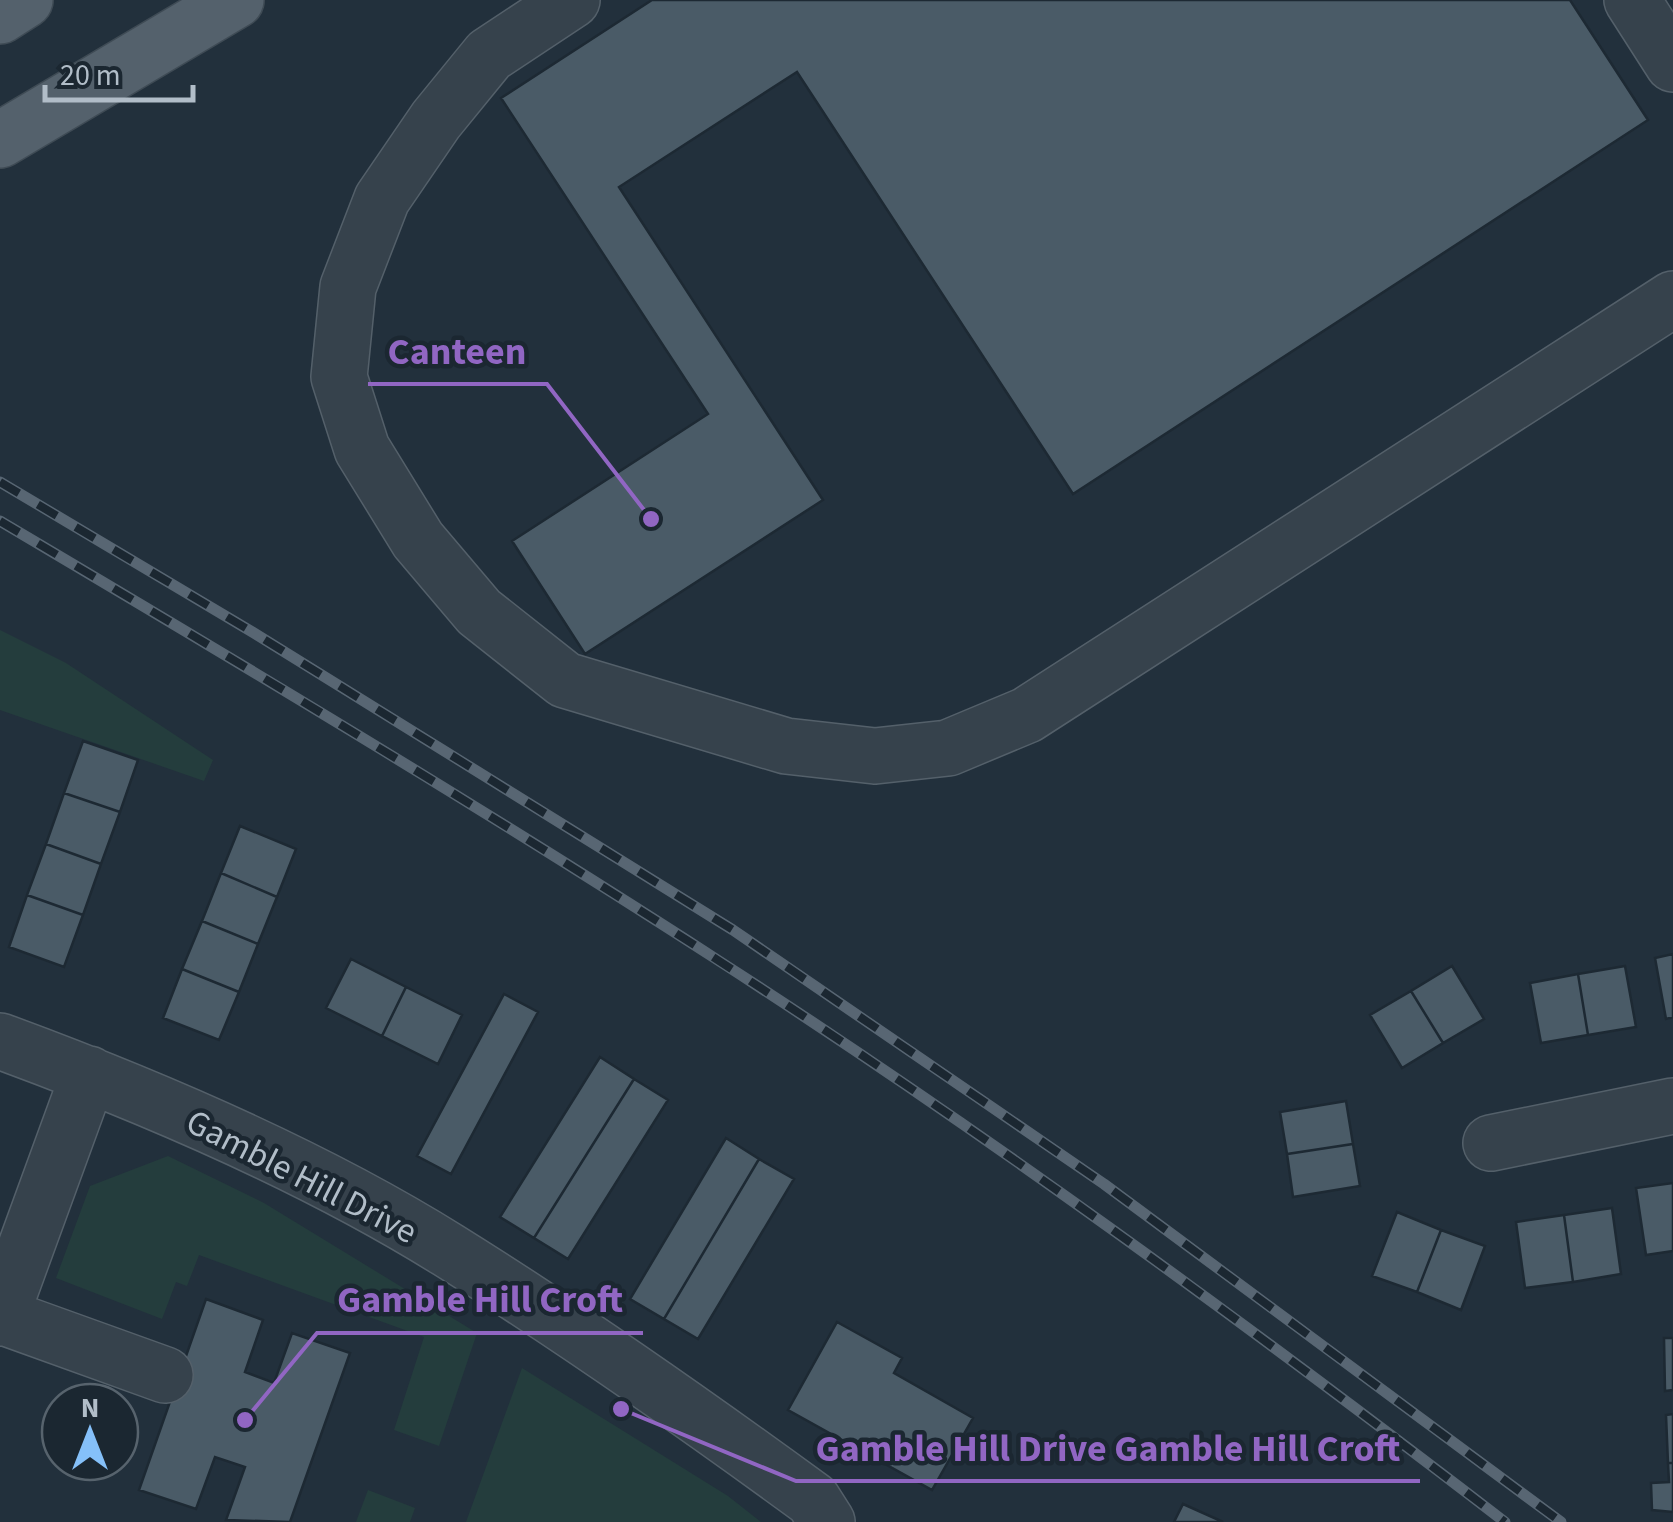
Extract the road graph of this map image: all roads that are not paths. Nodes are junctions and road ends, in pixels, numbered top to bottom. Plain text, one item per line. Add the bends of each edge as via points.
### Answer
1 (25, 0) edge
2 (236, 0) edge
3 (572, 0) edge
4 (1632, 0) edge
5 (0, 16) edge
6 (1673, 64) edge
7 (0, 140) edge
8 (1673, 299) edge
9 (0, 1041) edge
10 (90, 1074) junction
11 (1673, 1106) edge
12 (1491, 1143) dead end
13 (0, 1317) edge
14 (164, 1375) dead end
15 (827, 1522) edge

1 - 5 main road
2 - 7 main road
3 - 8 street via 489,55 382,199 348,287 340,377 362,450 418,540 479,612 566,680 786,746 874,756 948,748 1027,715
4 - 6 street
9 - 10 street, Gamble Hill Drive
10 - 13 street
10 - 15 street, Gamble Hill Drive via 283,1162 447,1250 681,1404 812,1500
11 - 12 street
13 - 14 street

